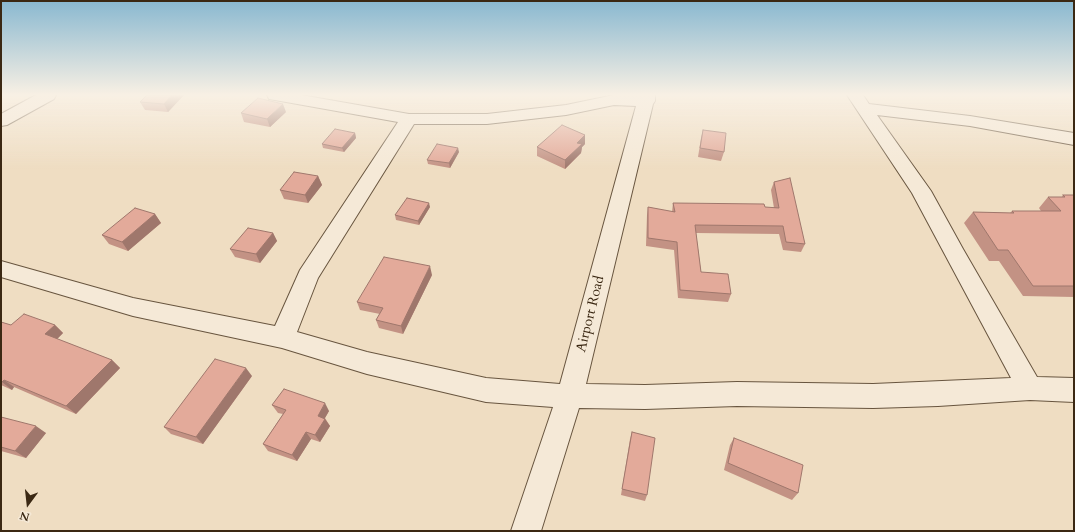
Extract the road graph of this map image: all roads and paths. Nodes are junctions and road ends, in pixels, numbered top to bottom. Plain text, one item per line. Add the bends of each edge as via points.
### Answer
1 (409, 119) edge
2 (641, 120) edge
3 (872, 120) edge
4 (963, 120) edge
5 (1074, 139) edge
6 (1, 269) edge
7 (282, 338) junction
8 (1030, 388) junction
9 (1074, 390) edge
10 (570, 396) junction
11 (526, 531) edge

1 - 7 street via 308,276
2 - 10 street, Airport Road
3 - 8 street via 921,191
4 - 5 street
6 - 7 street via 133,306
7 - 10 street via 367,363 486,390
8 - 9 street
8 - 10 street via 873,396
10 - 11 street, Airport Road

